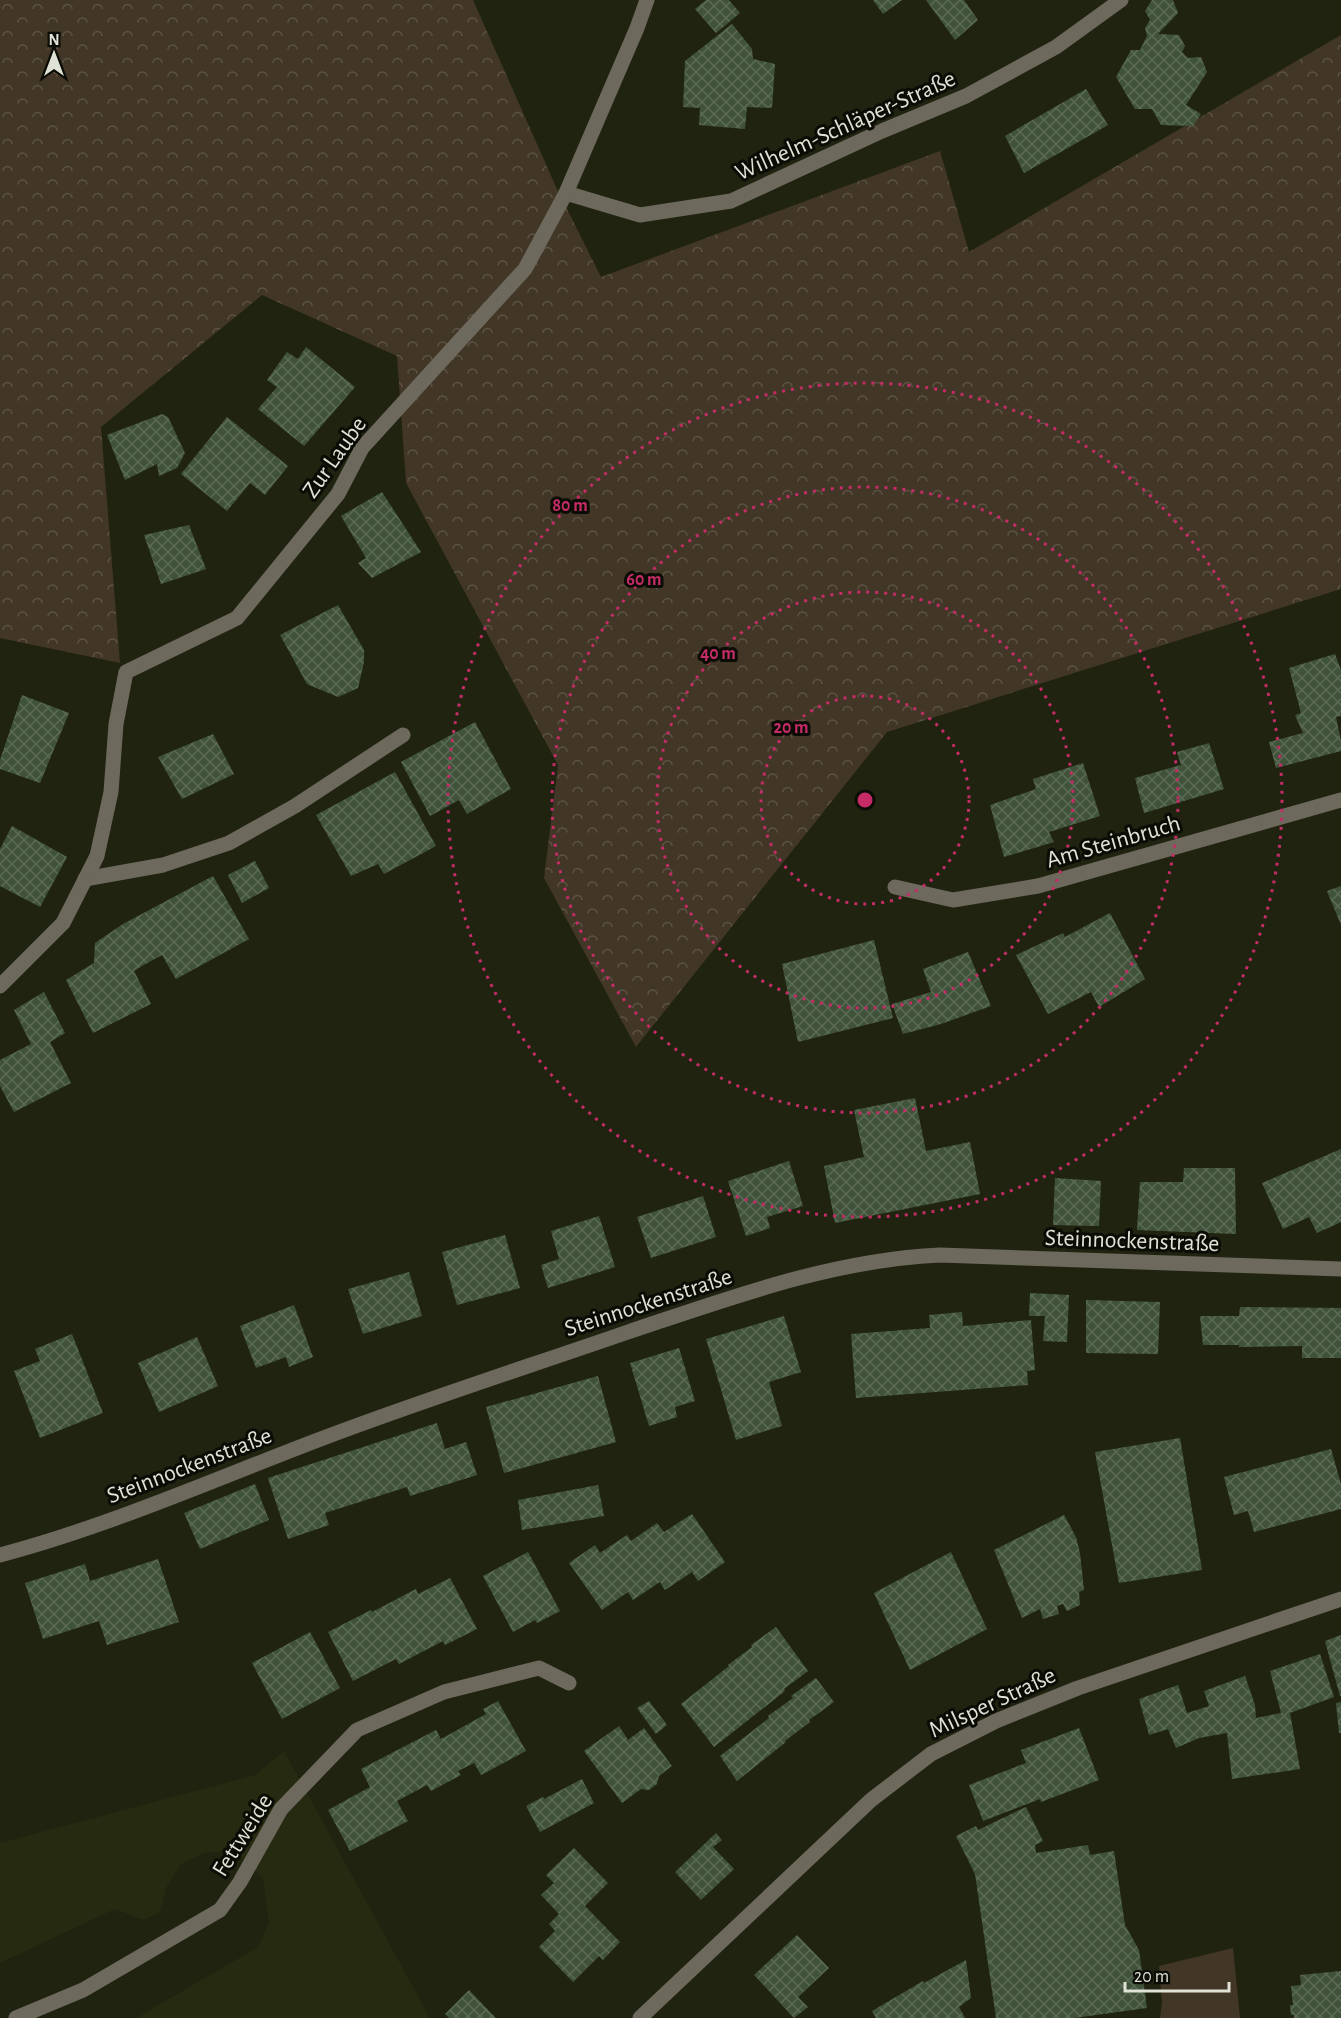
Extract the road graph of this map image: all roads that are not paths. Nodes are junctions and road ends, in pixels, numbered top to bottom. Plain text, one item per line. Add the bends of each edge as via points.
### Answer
1 (647, 0) edge
2 (1121, 0) edge
3 (566, 193) junction
4 (403, 735) dead end
5 (1341, 800) edge
6 (85, 879) junction
7 (895, 887) dead end
8 (0, 986) edge
9 (1341, 1269) edge
10 (0, 1556) edge
11 (1341, 1599) edge
12 (569, 1683) dead end
13 (16, 2018) edge
14 (640, 2018) edge

1 - 3 street, Zur Laube
2 - 3 street, Wilhelm-Schläper-Straße via 1056,47 966,96 731,201 640,215
3 - 6 street, Zur Laube via 525,269 362,448 338,494 237,618 126,672 116,724 111,792 97,856
4 - 6 street via 295,806 229,843 163,865
5 - 7 street, Am Steinbruch via 1038,886 953,900
6 - 8 street, Zur Laube via 63,923
9 - 10 street, Steinnockenstraße via 940,1255 860,1263 736,1296 469,1385 56,1540
11 - 14 street, Milsper Straße via 1078,1688 996,1721 931,1754 872,1800
12 - 13 street, Fettweide via 539,1668 444,1692 357,1730 281,1809 220,1910 83,1990

